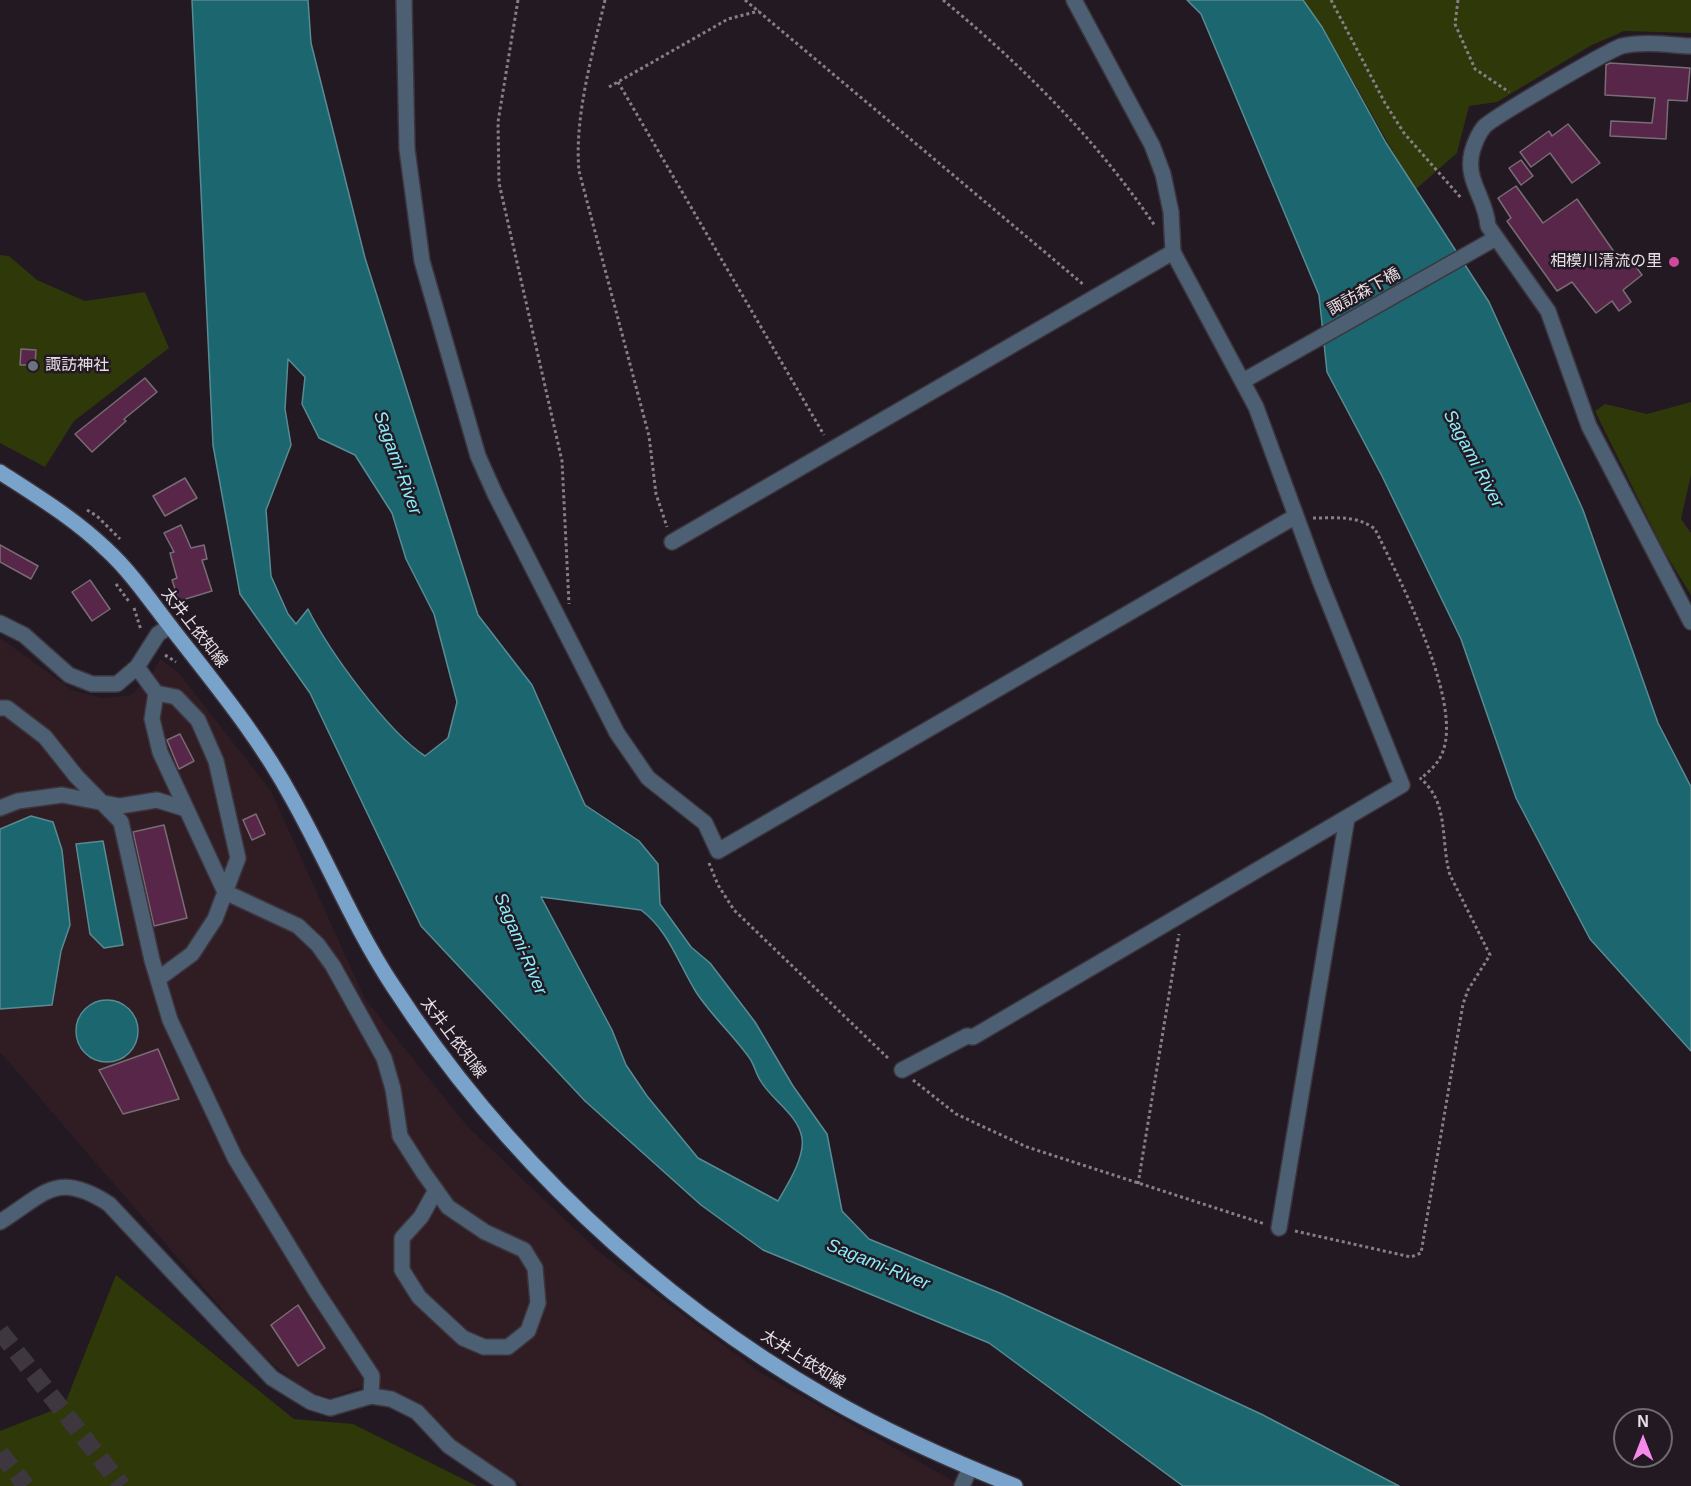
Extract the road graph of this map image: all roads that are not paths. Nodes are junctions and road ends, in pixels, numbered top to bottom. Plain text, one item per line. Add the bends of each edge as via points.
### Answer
1 (404, 0) edge
2 (1074, 0) edge
3 (1691, 46) edge
4 (1491, 236) junction
5 (1173, 252) junction
6 (1243, 381) junction
7 (0, 472) edge
8 (1296, 516) junction
9 (672, 542) road end
10 (1691, 622) edge
11 (0, 623) edge
12 (170, 626) junction
13 (136, 667) junction
14 (156, 693) junction
15 (0, 708) edge
16 (104, 804) junction
17 (0, 808) edge
18 (186, 810) junction
19 (1347, 818) junction
20 (225, 892) junction
21 (158, 979) junction
22 (902, 1070) road end
23 (436, 1190) junction
24 (0, 1222) edge
25 (1279, 1228) road end
26 (371, 1396) junction
27 (970, 1468) junction
28 (508, 1486) edge
29 (962, 1486) edge
30 (1015, 1486) edge

1 - 8 street via 407,149 422,261 478,456 617,733 648,778 705,823 718,851
2 - 5 street via 1125,89 1160,164 1171,212
3 - 4 street via 1623,46 1610,51 1485,126 1473,150 1471,178 1487,209
4 - 6 street, 諏訪森下橋
4 - 10 street via 1548,311 1589,426
5 - 6 street
5 - 9 street
6 - 8 street
7 - 12 main road, 太井上依知線 via 83,528 110,552
8 - 19 street via 1402,785
11 - 13 street via 24,635 69,675 92,684 117,684
12 - 13 street via 158,634
12 - 27 main road, 太井上依知線 via 265,753 390,983 429,1041 551,1184 616,1245 712,1323 830,1399
13 - 14 street
14 - 18 street via 152,719 160,752
14 - 20 street via 176,697 198,720 216,760 238,858
15 - 16 street via 8,708 45,737
16 - 17 street via 62,795 18,801
16 - 18 street via 120,806 158,800
16 - 21 street via 121,822
18 - 20 street
19 - 22 street via 973,1037 967,1036
19 - 25 street
20 - 21 street via 215,919 192,954
20 - 23 street via 298,926 328,959 384,1058 400,1136
21 - 26 street via 170,1020 235,1158 372,1376
23 - 23 street via 448,1207 485,1232 524,1250 535,1268 538,1303 528,1331 508,1347 484,1347 463,1338 419,1297 402,1270 402,1238 421,1217
24 - 26 street via 46,1190 69,1186 88,1191 109,1204 272,1378 311,1402 330,1408
26 - 28 street via 391,1399 417,1412 449,1446
27 - 29 street
27 - 30 main road, 太井上依知線

